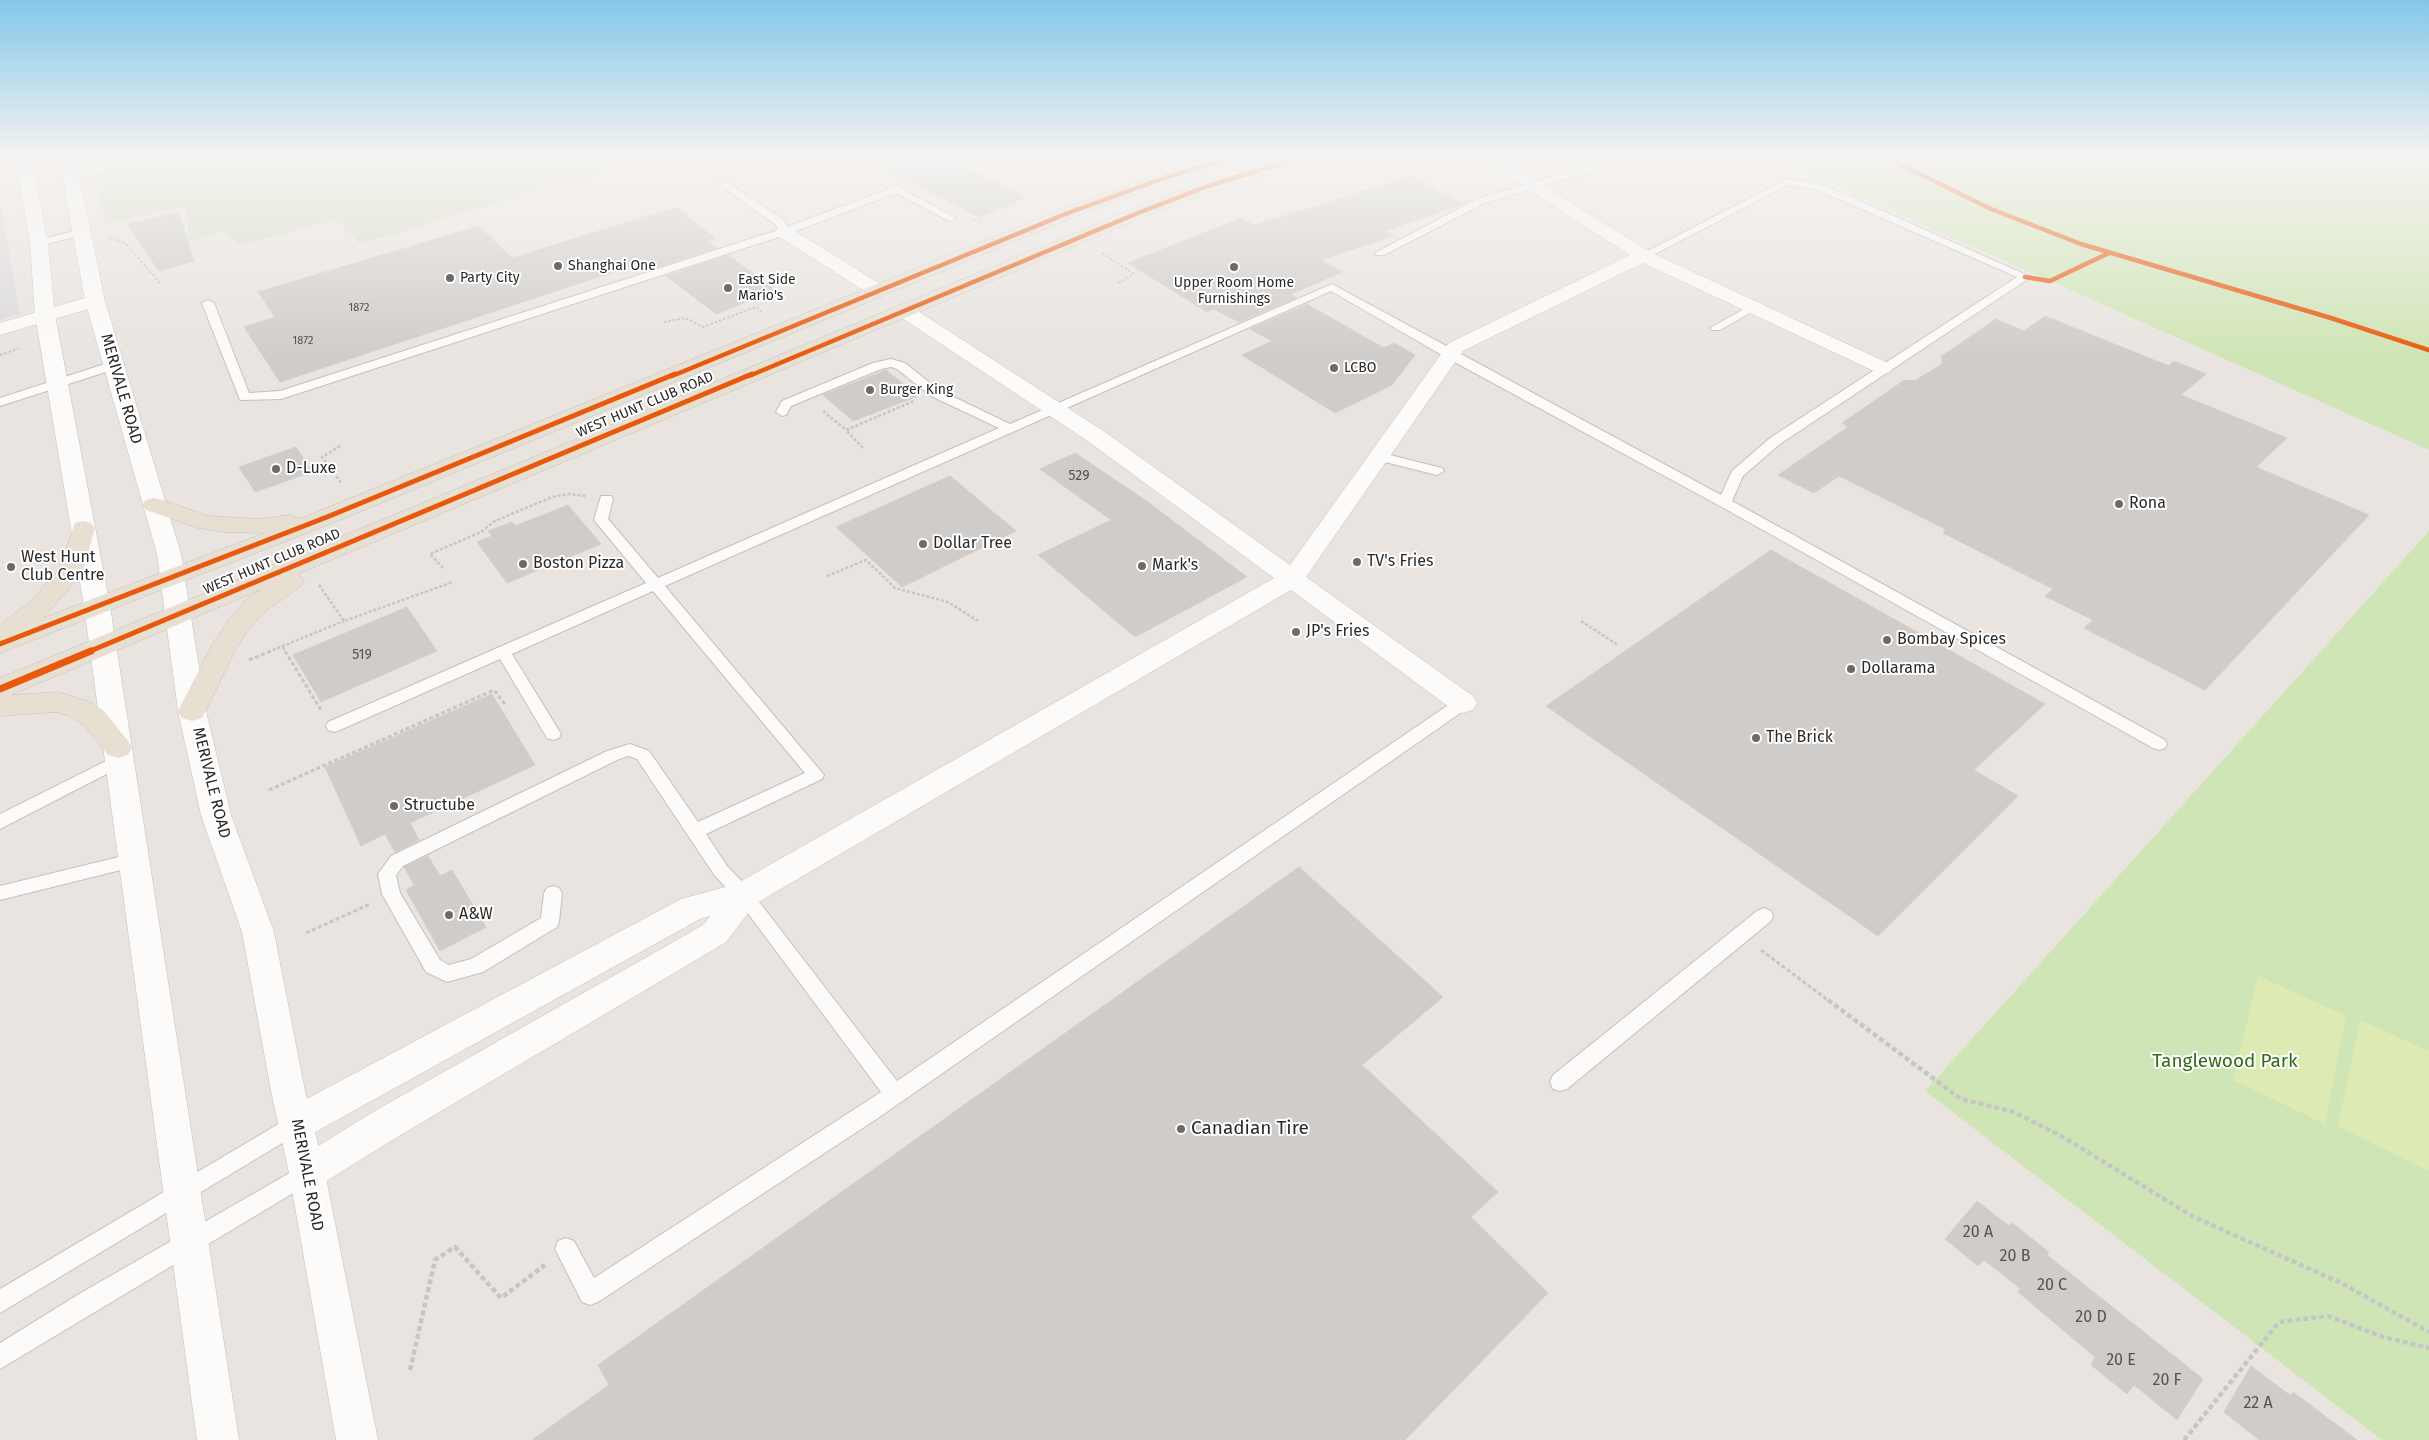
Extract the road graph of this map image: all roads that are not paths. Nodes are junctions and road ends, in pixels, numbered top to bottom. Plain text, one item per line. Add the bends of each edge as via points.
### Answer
1 (35, 223) edge
2 (80, 223) edge
3 (780, 223) edge
4 (807, 223) edge
5 (1045, 223) edge
6 (1113, 223) edge
7 (1438, 223) edge
8 (1591, 223) edge
9 (1707, 223) edge
10 (1902, 223) edge
11 (82, 232) junction
12 (784, 232) junction
13 (38, 243) junction
14 (1380, 253) dead end
15 (1643, 256) junction
16 (878, 291) junction
17 (94, 301) junction
18 (208, 303) dead end
19 (1753, 307) junction
20 (903, 310) junction
21 (45, 315) junction
22 (1716, 328) dead end
23 (0, 329) edge
24 (1451, 355) junction
25 (114, 364) junction
26 (1883, 368) junction
27 (58, 383) junction
28 (0, 402) edge
29 (1056, 410) junction
30 (782, 412) dead end
31 (1010, 429) junction
32 (1378, 456) junction
33 (1437, 471) dead end
34 (606, 499) road end
35 (1725, 503) junction
36 (154, 505) junction
37 (328, 517) junction
38 (83, 528) junction
39 (364, 536) junction
40 (171, 577) junction
41 (1293, 578) junction
42 (656, 585) junction
43 (97, 606) junction
44 (178, 615) junction
45 (0, 636) edge
46 (0, 644) edge
47 (102, 647) junction
48 (504, 652) junction
49 (0, 689) edge
50 (1463, 703) joint
51 (0, 706) edge
52 (192, 710) junction
53 (334, 726) road end
54 (554, 734) dead end
55 (2159, 744) dead end
56 (119, 754) junction
57 (0, 822) edge
58 (696, 831) junction
59 (135, 860) junction
60 (553, 892) dead end
61 (0, 893) edge
62 (744, 895) junction
63 (1764, 916) dead end
64 (1560, 1082) dead end
65 (895, 1094) junction
66 (297, 1122) junction
67 (307, 1173) junction
68 (181, 1191) junction
69 (190, 1243) junction
70 (566, 1249) road end
71 (0, 1302) edge
72 (0, 1357) edge
73 (218, 1440) edge
74 (357, 1440) edge

1 - 13 main road
2 - 11 main road, MERIVALE ROAD
3 - 12 lane
4 - 12 lane
5 - 16 main road, WEST HUNT CLUB ROAD
6 - 20 main road, WEST HUNT CLUB ROAD
7 - 14 lane
8 - 15 main road
9 - 15 lane
10 - 26 lane via 2025,278
11 - 13 lane
11 - 17 main road, MERIVALE ROAD
12 - 16 main road
12 - 18 lane via 281,395 244,397
13 - 21 main road
15 - 19 main road
15 - 24 main road via 1456,347
16 - 20 main road
16 - 37 main road, WEST HUNT CLUB ROAD
17 - 21 main road
17 - 25 main road, MERIVALE ROAD
19 - 22 lane
19 - 26 main road
20 - 29 main road
20 - 39 main road, WEST HUNT CLUB ROAD
21 - 23 main road
21 - 27 main road
24 - 29 lane via 1332,287
24 - 32 main road
24 - 35 lane
25 - 27 lane
25 - 36 main road, MERIVALE ROAD
26 - 35 lane via 1775,441 1737,474
27 - 28 lane
27 - 38 main road
29 - 31 lane
29 - 41 main road
30 - 31 lane via 786,404 891,363 901,366 935,392
31 - 42 lane
32 - 33 lane
32 - 41 main road
34 - 42 lane via 601,520
35 - 55 lane
36 - 37 main road via 206,523 239,526
36 - 40 main road, MERIVALE ROAD via 169,554
37 - 40 main road, WEST HUNT CLUB ROAD
38 - 43 main road
38 - 45 main road via 70,574 40,607
39 - 44 main road, WEST HUNT CLUB ROAD
39 - 52 main road via 255,606 225,645
40 - 43 main road, WEST HUNT CLUB ROAD
40 - 44 main road, MERIVALE ROAD
41 - 50 main road
41 - 62 main road
42 - 48 lane
42 - 58 lane via 816,775
43 - 46 main road, WEST HUNT CLUB ROAD
43 - 47 main road
44 - 47 main road, WEST HUNT CLUB ROAD
44 - 52 main road, MERIVALE ROAD
47 - 49 main road, WEST HUNT CLUB ROAD
47 - 56 main road
48 - 53 lane
48 - 54 lane
50 - 65 lane
51 - 56 main road via 58,702 80,709 94,718
52 - 66 main road, MERIVALE ROAD via 216,815 258,932 288,1091
56 - 57 lane
56 - 59 main road
58 - 60 lane via 643,755 630,750 613,755 397,861 387,874 390,894 433,966 447,974 476,966 550,922
58 - 62 lane via 721,871
59 - 61 lane
59 - 68 main road
62 - 65 lane
62 - 66 main road via 692,908
62 - 67 main road via 715,933 702,942
63 - 64 lane
65 - 70 lane via 590,1294
66 - 67 main road, MERIVALE ROAD
66 - 68 lane
67 - 69 lane
67 - 74 main road, MERIVALE ROAD
68 - 69 main road
68 - 71 lane
69 - 72 lane
69 - 73 main road

